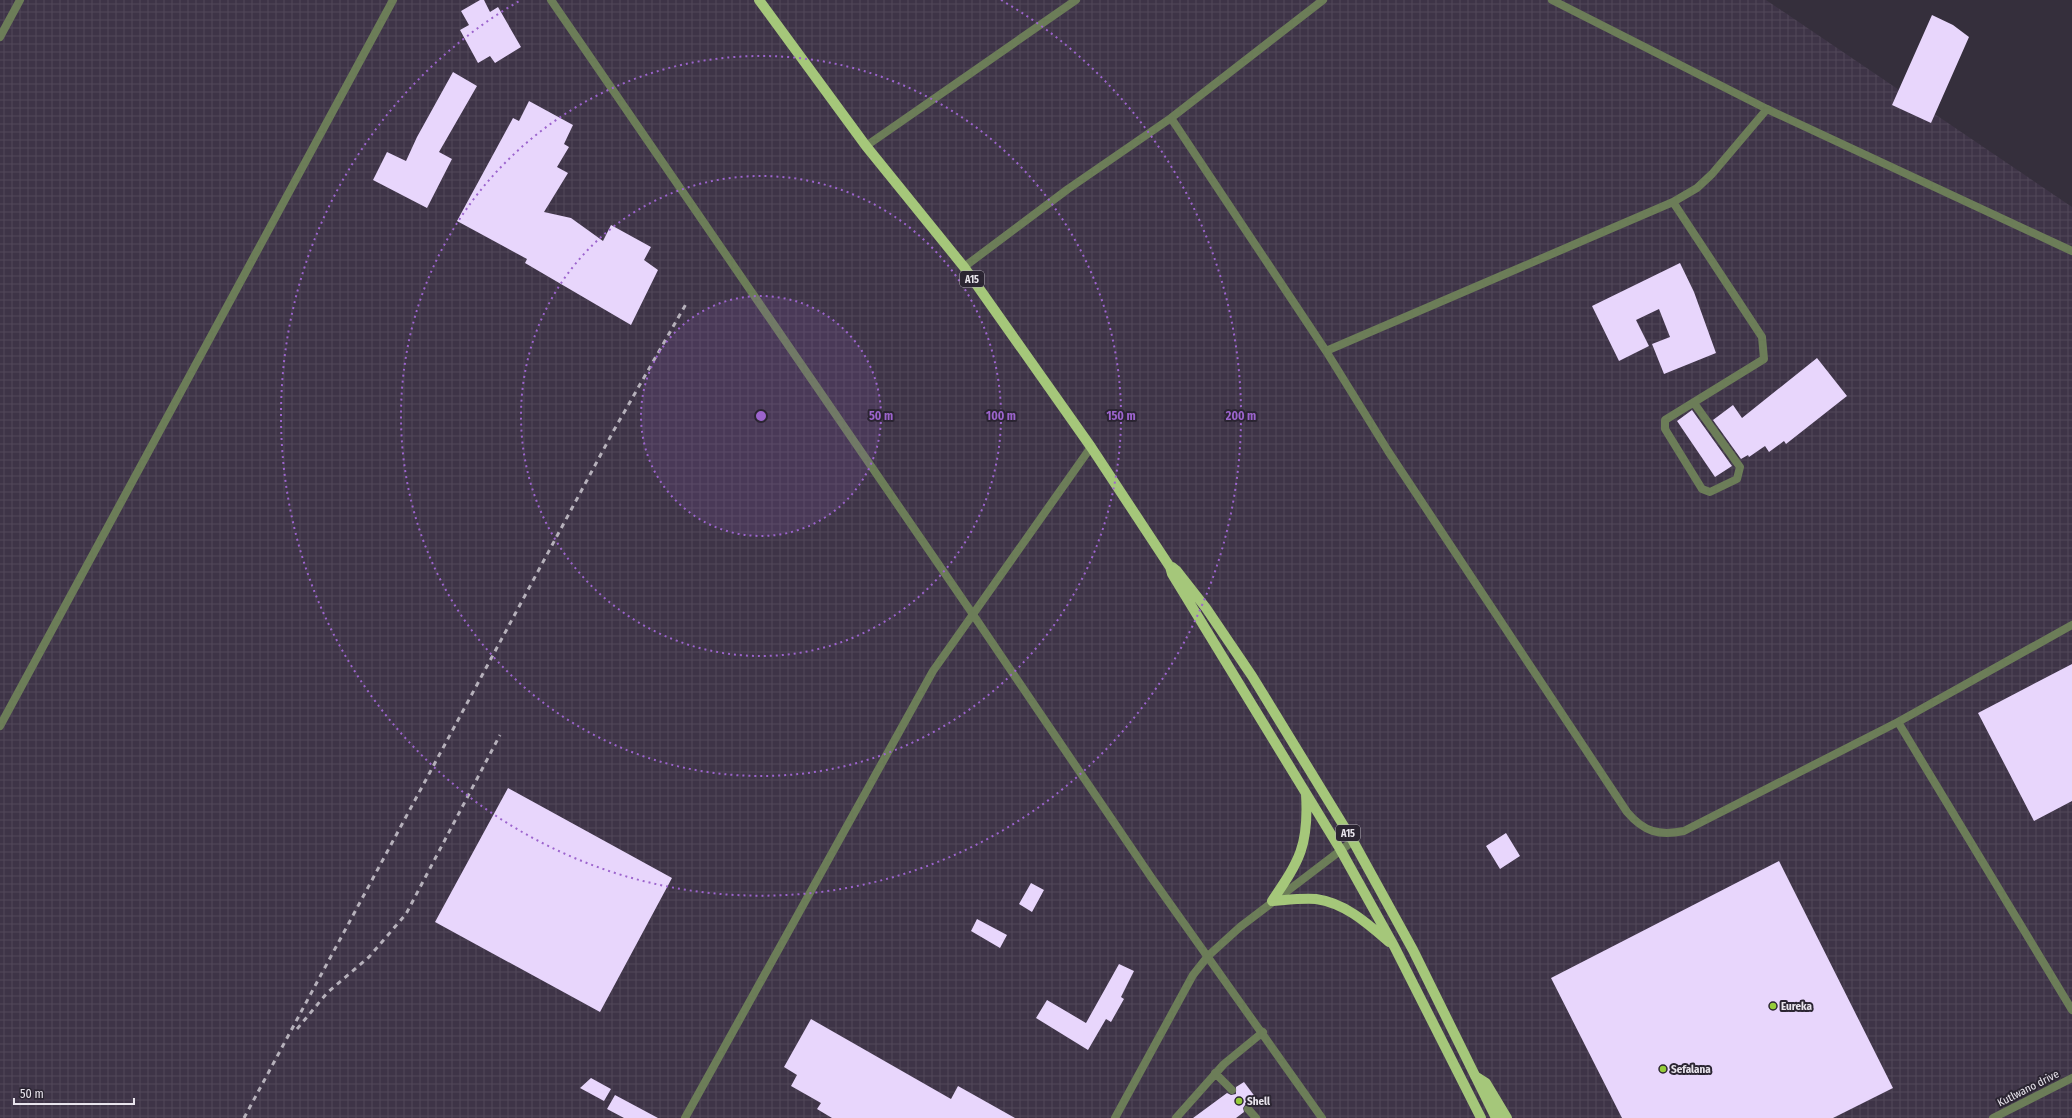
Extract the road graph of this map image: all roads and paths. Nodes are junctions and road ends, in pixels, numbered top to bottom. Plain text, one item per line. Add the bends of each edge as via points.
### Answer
1 (20, 0) edge
2 (393, 0) edge
3 (551, 0) edge
4 (759, 0) edge
5 (1323, 0) edge
6 (1552, 0) edge
7 (1073, 1) edge
8 (0, 37) edge
9 (1767, 109) junction
10 (1171, 118) junction
11 (866, 146) junction
12 (1673, 202) junction
13 (2072, 250) edge
14 (964, 268) junction
15 (1326, 351) junction
16 (1694, 403) junction
17 (1091, 447) junction
18 (1170, 567) junction
19 (972, 613) junction
20 (2072, 625) edge
21 (1898, 722) junction
22 (0, 726) edge
23 (1306, 793) junction
24 (1353, 841) junction
25 (1340, 849) junction
26 (1272, 901) junction
27 (1394, 946) junction
28 (1208, 956) junction
29 (2072, 1010) edge
30 (1263, 1032) junction
31 (1215, 1073) junction
32 (1474, 1076) junction
33 (2072, 1078) edge
34 (1232, 1090) dead end
35 (1248, 1109) dead end
36 (685, 1118) edge
37 (1115, 1118) edge
38 (1176, 1118) edge
39 (1256, 1118) edge
40 (1322, 1118) edge
41 (1481, 1118) edge
42 (1496, 1118) edge
43 (1507, 1118) edge
44 (1993, 1118) edge

1 - 8 street
2 - 22 street
3 - 19 street
4 - 11 main road, A15
5 - 10 street
6 - 9 street
7 - 11 street
9 - 12 street via 1712,174 1697,188
9 - 13 street
10 - 14 street via 1068,189
10 - 15 street
11 - 14 main road, A15
12 - 15 street
12 - 16 street via 1762,337 1764,359
14 - 17 main road, A15
15 - 21 street via 1388,451 1638,825 1668,834 1684,830
16 - 16 street via 1665,420 1665,429 1702,489 1710,492 1737,479 1740,467
17 - 18 main road, A15
17 - 19 street
18 - 23 main road, A15
18 - 24 main road, A15 via 1177,571 1206,608 1248,670
19 - 28 street via 1138,858
19 - 36 street via 933,670
20 - 21 street
21 - 29 street
23 - 25 main road, A15
23 - 26 main road via 1307,831 1303,848 1295,866
24 - 25 street
24 - 32 main road, A15 via 1413,950
25 - 26 street
25 - 27 main road, A15
26 - 27 main road via 1315,899 1334,903 1352,912
26 - 28 street
27 - 41 main road, A15
28 - 30 street
28 - 37 street via 1193,975
30 - 31 street
30 - 40 street
31 - 34 street
31 - 38 street
32 - 42 main road, A15
32 - 43 main road via 1486,1083
33 - 44 street, Kutlwano drive
35 - 39 street

